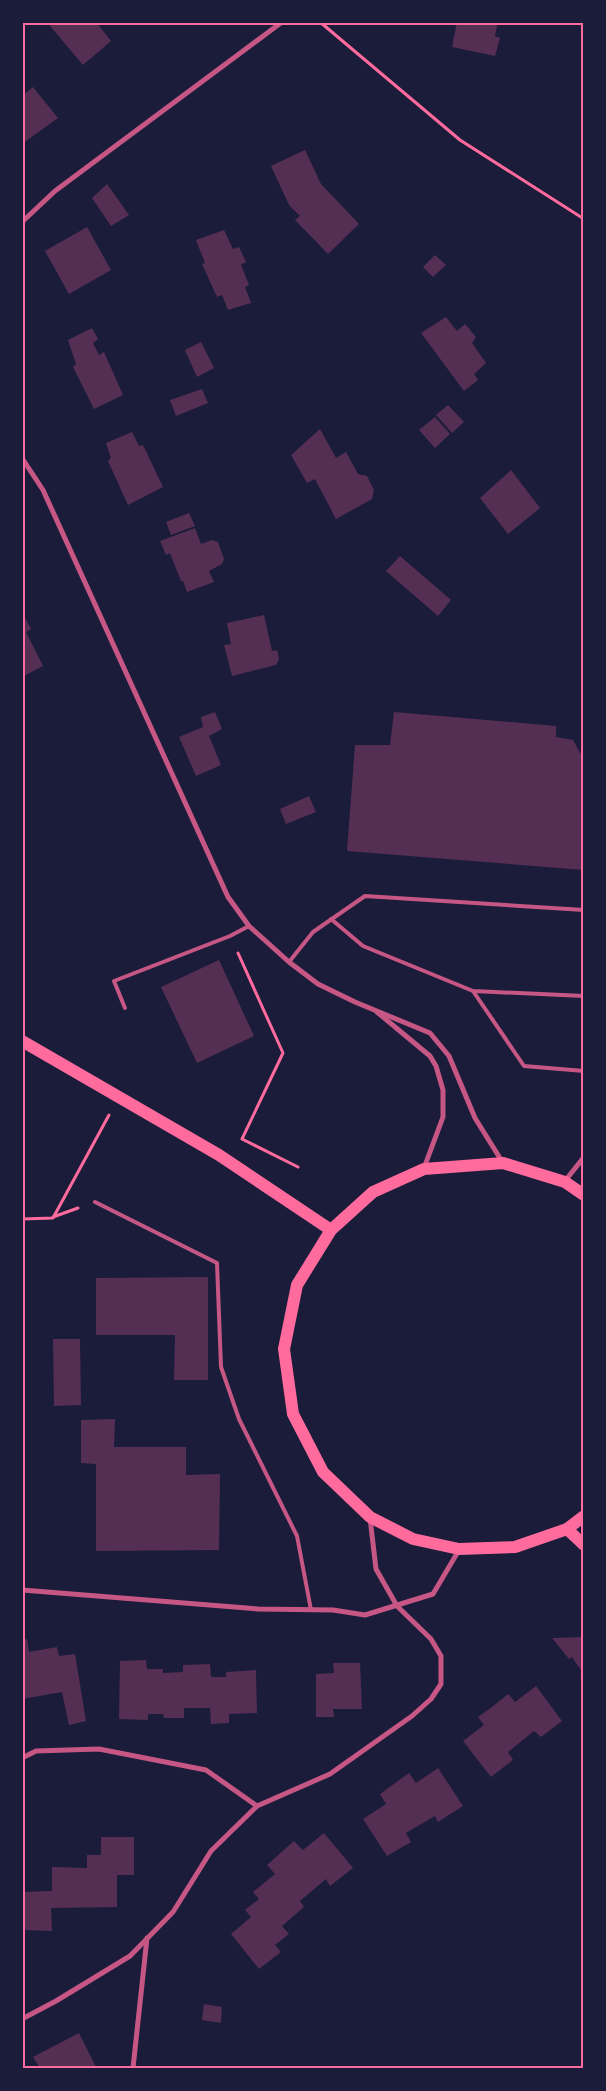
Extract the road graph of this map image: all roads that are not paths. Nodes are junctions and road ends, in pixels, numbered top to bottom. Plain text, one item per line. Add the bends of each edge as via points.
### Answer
1 (282, 22) edge
2 (22, 222) edge
3 (22, 458) edge
4 (584, 910) edge
5 (331, 919) junction
6 (250, 926) junction
7 (289, 962) junction
8 (473, 991) junction
9 (584, 996) edge
10 (124, 1008) dead end
11 (373, 1009) junction
12 (22, 1040) edge
13 (584, 1071) edge
14 (584, 1157) edge
15 (503, 1163) junction
16 (424, 1169) junction
17 (565, 1182) junction
18 (584, 1195) edge
19 (95, 1202) road end
20 (331, 1230) junction
21 (584, 1516) edge
22 (370, 1517) junction
23 (567, 1529) junction
24 (584, 1545) edge
25 (460, 1550) junction
26 (22, 1590) edge
27 (397, 1606) junction
28 (311, 1610) junction
29 (22, 1758) edge
30 (257, 1806) junction
31 (148, 1938) junction
32 (22, 2019) edge
33 (133, 2068) edge

1 - 2 street via 55,191
3 - 6 street via 43,490 228,898
4 - 5 lane via 365,896
5 - 7 lane via 313,932
5 - 8 lane via 363,946
6 - 7 street
6 - 10 lane via 114,981
7 - 11 street via 318,984
8 - 9 lane
8 - 13 lane via 524,1066
11 - 15 street via 430,1033 449,1056 475,1118
11 - 16 street via 430,1056 436,1066 443,1090 443,1116
12 - 20 main road via 219,1155
14 - 17 street
15 - 16 main road
15 - 17 main road
16 - 20 main road via 373,1192
17 - 18 main road
19 - 28 lane via 217,1263 221,1367 239,1419 297,1536
20 - 22 main road via 297,1285 284,1349 293,1414 323,1472
21 - 23 main road
22 - 25 main road via 413,1539
22 - 27 street via 376,1569
23 - 24 main road
23 - 25 main road via 514,1547
25 - 27 street via 433,1594
26 - 28 street via 258,1609
27 - 28 street via 365,1615
27 - 30 street via 431,1639 441,1656 442,1684 412,1716 330,1774
29 - 30 street via 36,1751 99,1749 206,1770
30 - 31 street via 211,1851 173,1912
31 - 32 street via 130,1956
31 - 33 street

